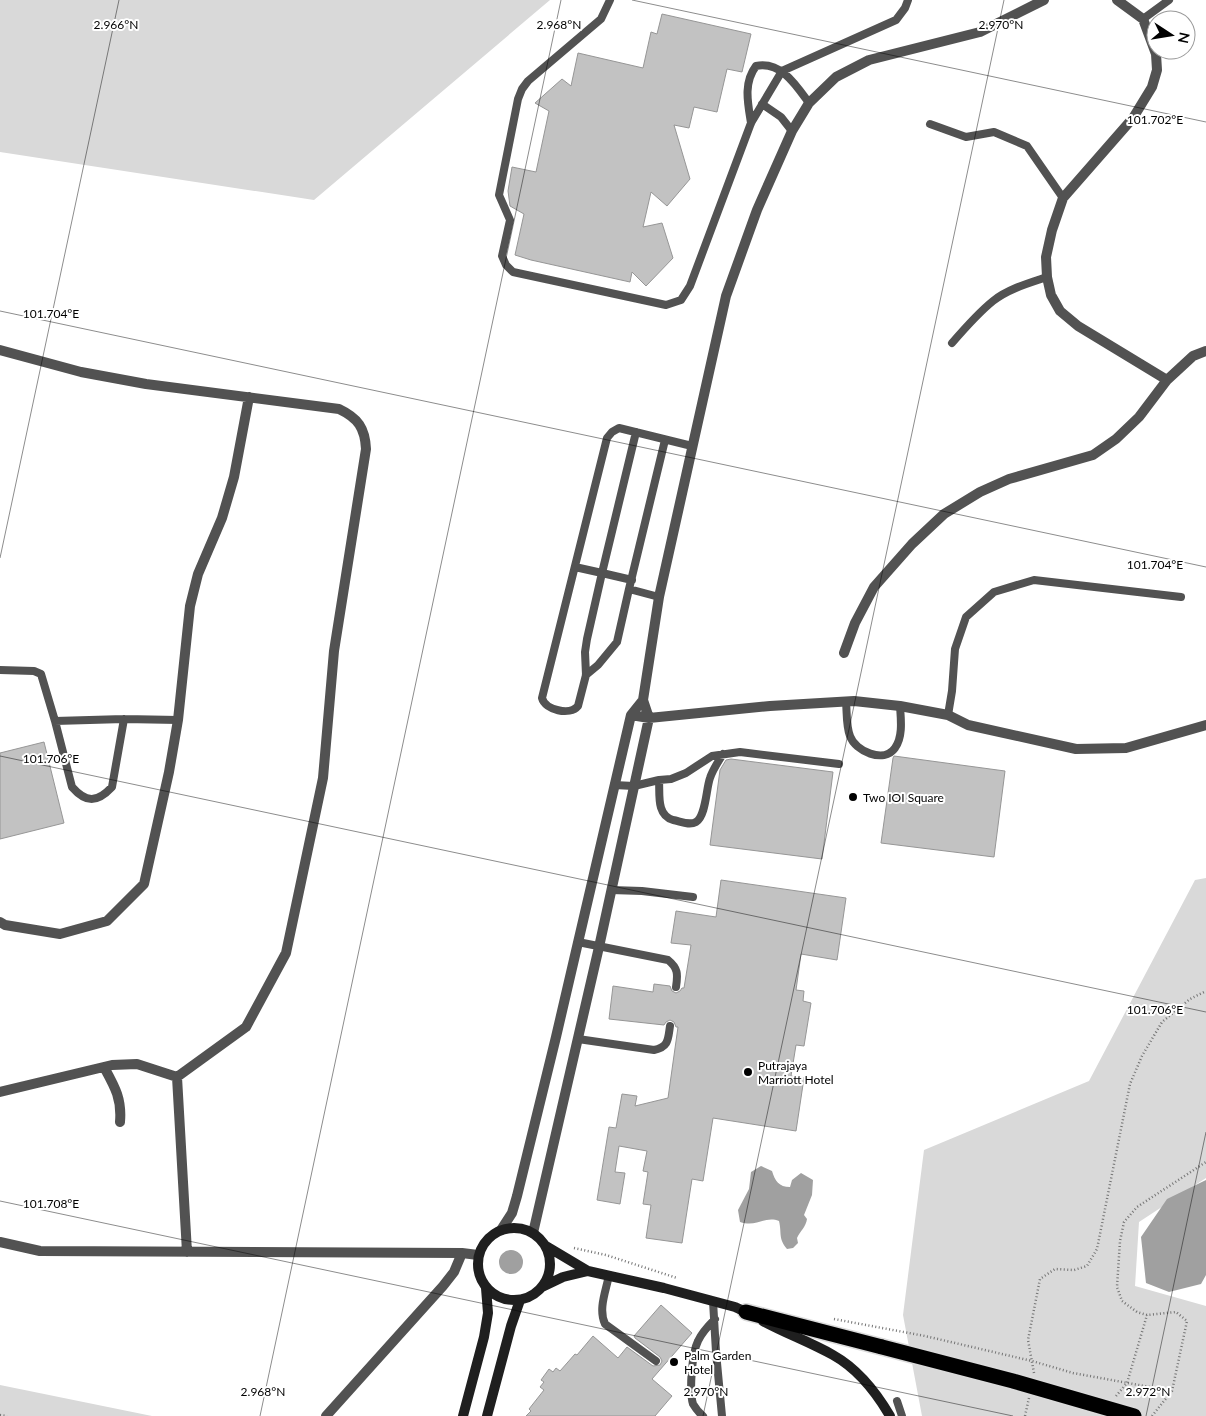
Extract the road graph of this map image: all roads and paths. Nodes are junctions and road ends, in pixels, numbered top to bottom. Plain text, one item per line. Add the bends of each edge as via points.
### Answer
1 (610, 0) edge
2 (908, 0) edge
3 (1044, 0) edge
4 (1117, 0) edge
5 (1169, 0) edge
6 (1143, 19) junction
7 (782, 71) junction
8 (809, 103) junction
9 (762, 104) junction
10 (751, 123) junction
11 (930, 124) dead end
12 (792, 131) junction
13 (1063, 198) junction
14 (1047, 278) junction
15 (952, 343) dead end
16 (0, 350) edge
17 (1206, 351) edge
18 (1167, 380) junction
19 (249, 397) junction
20 (636, 432) junction
21 (665, 440) junction
22 (692, 446) junction
23 (575, 567) junction
24 (602, 573) junction
25 (632, 580) junction
26 (630, 589) junction
27 (659, 597) junction
28 (1181, 597) dead end
29 (844, 653) dead end
30 (0, 670) edge
31 (586, 675) junction
32 (643, 700) junction
33 (846, 702) junction
34 (900, 706) junction
35 (631, 715) junction
36 (948, 715) junction
37 (649, 718) junction
38 (124, 719) junction
39 (178, 720) junction
40 (55, 721) junction
41 (1206, 725) edge
42 (724, 754) junction
43 (839, 764) dead end
44 (659, 780) junction
45 (614, 785) junction
46 (634, 786) junction
47 (611, 890) junction
48 (693, 897) dead end
49 (0, 922) edge
50 (578, 942) junction
51 (599, 947) junction
52 (676, 987) dead end
53 (1206, 991) edge
54 (670, 1026) dead end
55 (578, 1039) junction
56 (104, 1067) junction
57 (177, 1077) junction
58 (0, 1092) edge
59 (120, 1122) dead end
60 (1206, 1162) edge
61 (501, 1230) junction
62 (533, 1233) junction
63 (0, 1242) edge
64 (546, 1246) junction
65 (570, 1247) dead end
66 (187, 1252) junction
67 (462, 1253) junction
68 (478, 1256) junction
69 (588, 1271) junction
70 (609, 1275) junction
71 (681, 1280) dead end
72 (542, 1287) junction
73 (486, 1288) junction
74 (520, 1300) junction
75 (714, 1301) junction
76 (746, 1312) junction
77 (1147, 1315) junction
78 (715, 1319) junction
79 (834, 1319) dead end
80 (1032, 1361) junction
81 (656, 1362) dead end
82 (1032, 1381) dead end
83 (1127, 1383) junction
84 (1030, 1390) dead end
85 (1172, 1391) junction
86 (1114, 1398) dead end
87 (897, 1401) dead end
88 (489, 1412) edge
89 (0, 1415) edge
90 (7, 1416) edge
91 (326, 1416) edge
92 (464, 1416) edge
93 (703, 1416) edge
94 (722, 1416) edge
95 (890, 1416) edge
96 (902, 1416) edge
97 (1025, 1416) edge
98 (1134, 1416) edge
99 (1152, 1416) edge

1 - 10 lane via 601,19 528,81 518,98 499,195 510,220 502,256 513,272 666,305 681,300 690,286
2 - 7 lane via 896,20
3 - 8 street via 980,32 869,60 836,77
4 - 6 street
5 - 6 lane
6 - 13 street via 1156,54 1152,86 1133,118
7 - 8 lane
7 - 9 lane
7 - 10 lane via 765,64 756,66 751,72 746,96
8 - 12 street
9 - 10 lane
9 - 12 lane via 781,117
11 - 13 lane via 966,137 994,132 1027,146
12 - 22 street via 757,210 726,296
13 - 14 street via 1046,257
14 - 15 lane via 1024,284 994,300
14 - 18 street via 1051,295 1060,311 1078,326
16 - 19 street via 81,372
17 - 18 street via 1193,356
18 - 29 street via 1139,417 1093,455 1010,479 980,492 944,514 874,587
19 - 39 street via 234,477 222,518 198,574 190,606
19 - 57 street via 339,409 359,424 366,449 334,651 323,778 286,953 246,1027
20 - 21 lane
20 - 23 lane via 619,428 607,438
20 - 24 lane
21 - 22 lane
21 - 25 lane
22 - 27 street
23 - 24 lane
23 - 31 lane via 542,698 544,704 570,712 575,710
24 - 25 lane
24 - 31 lane via 587,639
25 - 26 lane
26 - 27 lane
26 - 31 lane via 617,642
27 - 32 street
28 - 36 lane via 1034,580 994,592 966,617 955,649
30 - 40 lane via 40,674
32 - 35 street
32 - 37 street
33 - 34 street
33 - 34 lane via 850,736 856,746 878,756 895,748 900,737
33 - 37 street
34 - 36 street
35 - 37 street
35 - 45 street
36 - 41 street via 968,725 1076,749 1126,748
37 - 46 street
38 - 39 lane
38 - 40 lane
38 - 40 lane via 112,787 97,798 86,799 72,787
39 - 49 street via 144,884 107,921 60,934 5,926
42 - 43 lane via 740,752
42 - 44 lane via 712,756 671,779
42 - 44 lane via 710,778 698,821 690,824 667,818 660,805
44 - 46 lane
45 - 46 lane
45 - 50 street
46 - 47 street
47 - 48 lane
47 - 51 street
50 - 51 lane
50 - 61 street via 517,1196 512,1213
51 - 52 lane via 668,960 676,966
51 - 55 street
53 - 80 path via 1190,999 1162,1022 1142,1056 1130,1084 1097,1248 1087,1266 1055,1270 1040,1279 1028,1340
54 - 55 lane via 667,1041 662,1048 654,1050
55 - 62 street
56 - 57 street via 137,1064
56 - 58 street
56 - 59 street via 119,1097
57 - 66 street
60 - 77 path via 1137,1207 1124,1222 1117,1287 1122,1301
61 - 62 street via 517,1228
61 - 68 street via 483,1245
62 - 64 street
63 - 66 street via 40,1250
64 - 69 street
64 - 72 street via 550,1262
65 - 71 path via 606,1255
66 - 67 street
67 - 68 street
67 - 91 street via 454,1272 443,1286
68 - 73 street via 478,1273
69 - 70 street
69 - 72 street
70 - 75 street
70 - 81 lane via 602,1307 605,1324
72 - 74 street
73 - 74 street via 502,1299
73 - 92 street via 488,1313 484,1337
74 - 88 street
75 - 76 street
75 - 78 lane
76 - 95 street via 834,1355 860,1375
76 - 98 highway, bridge
77 - 83 path
77 - 85 path via 1176,1312 1187,1321
78 - 93 lane via 697,1343 694,1360 692,1402
78 - 94 lane
79 - 80 path
80 - 82 path
80 - 83 path via 1074,1374
83 - 85 path
83 - 86 path
84 - 97 path
85 - 99 path
87 - 96 lane
89 - 90 path

